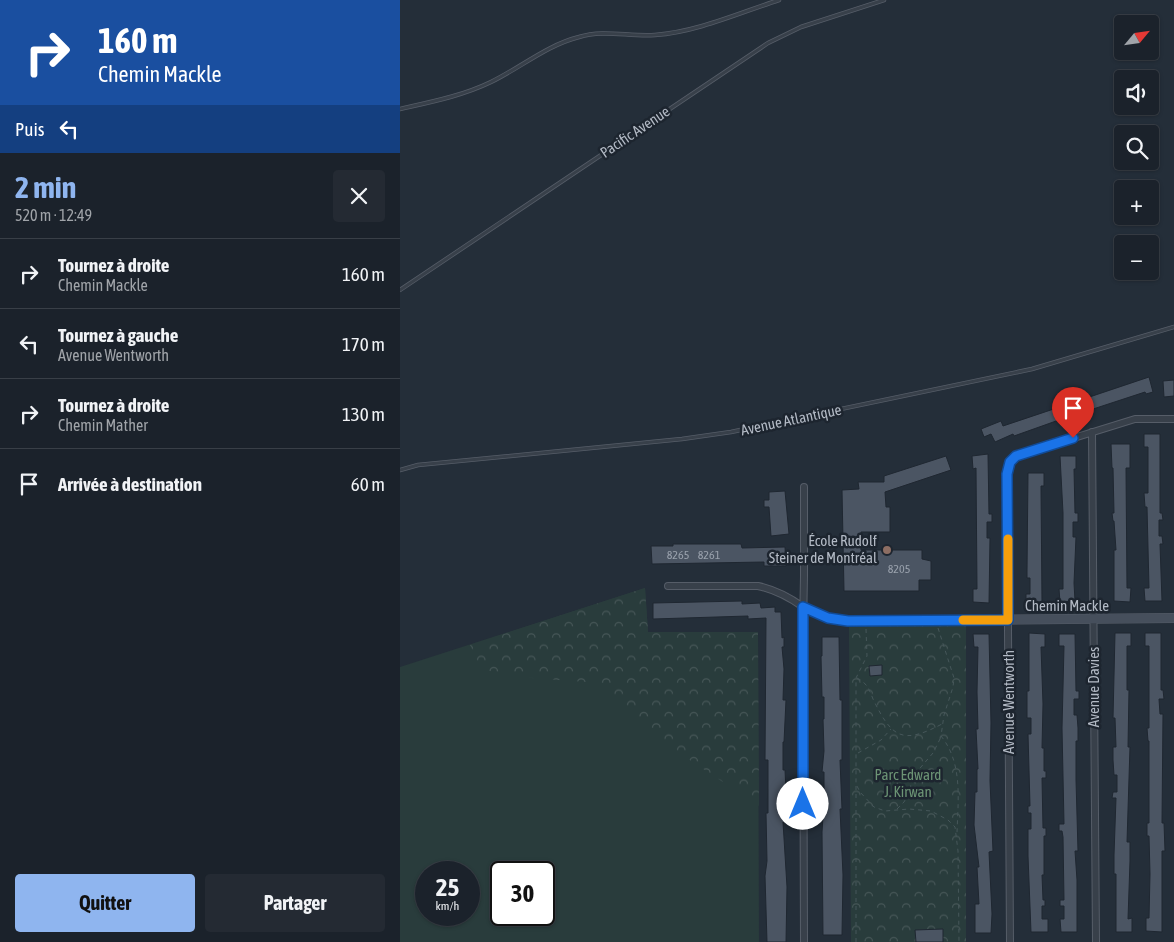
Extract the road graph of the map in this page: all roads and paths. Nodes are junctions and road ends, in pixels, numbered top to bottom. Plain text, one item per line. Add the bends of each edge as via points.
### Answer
1 (779, 0) edge
2 (884, 0) edge
3 (400, 109) edge
4 (400, 290) edge
5 (1174, 327) edge
6 (1174, 419) edge
7 (1092, 432) junction
8 (400, 470) edge
9 (804, 487) dead end
10 (668, 586) dead end
11 (803, 607) junction
12 (1174, 618) edge
13 (935, 620) junction
14 (1008, 620) junction
15 (1094, 620) junction
16 (866, 621) junction
17 (856, 678) junction
18 (943, 723) junction
19 (891, 729) junction
20 (941, 736) junction
21 (857, 754) junction
22 (856, 784) junction
23 (896, 810) junction
24 (957, 836) junction
25 (804, 942) edge
26 (856, 942) edge
27 (959, 942) edge
28 (1010, 942) edge
29 (1096, 942) edge

1 - 3 lane via 672,33 579,36 474,90
2 - 4 lane, Pacific Avenue via 801,27 768,43
5 - 8 lane, Avenue Atlantique via 1032,369 731,432 418,465
6 - 7 street via 1135,419
7 - 14 street, Avenue Wentworth via 1016,456 1010,462 1007,474
7 - 15 street, Avenue Davies
9 - 11 street
10 - 11 street, Chemin Mackle via 758,586 773,589
11 - 16 street, Chemin Mackle via 828,618
11 - 25 street
12 - 15 street, Chemin Mackle
13 - 14 street, Chemin Mackle
13 - 16 street, Chemin Mackle
13 - 18 path via 954,678
14 - 15 street, Chemin Mackle
14 - 28 street, Avenue Wentworth
15 - 29 street, Avenue Davies
16 - 17 path via 867,656
17 - 19 path via 865,682
17 - 21 path
18 - 19 path via 912,736
18 - 20 path
19 - 21 path via 881,740
20 - 23 path via 933,754 915,774 904,802
20 - 24 path via 952,751 955,763 959,804
21 - 22 path
22 - 23 path via 874,807
22 - 26 path
23 - 24 path via 930,811 948,820 955,827
24 - 27 path

